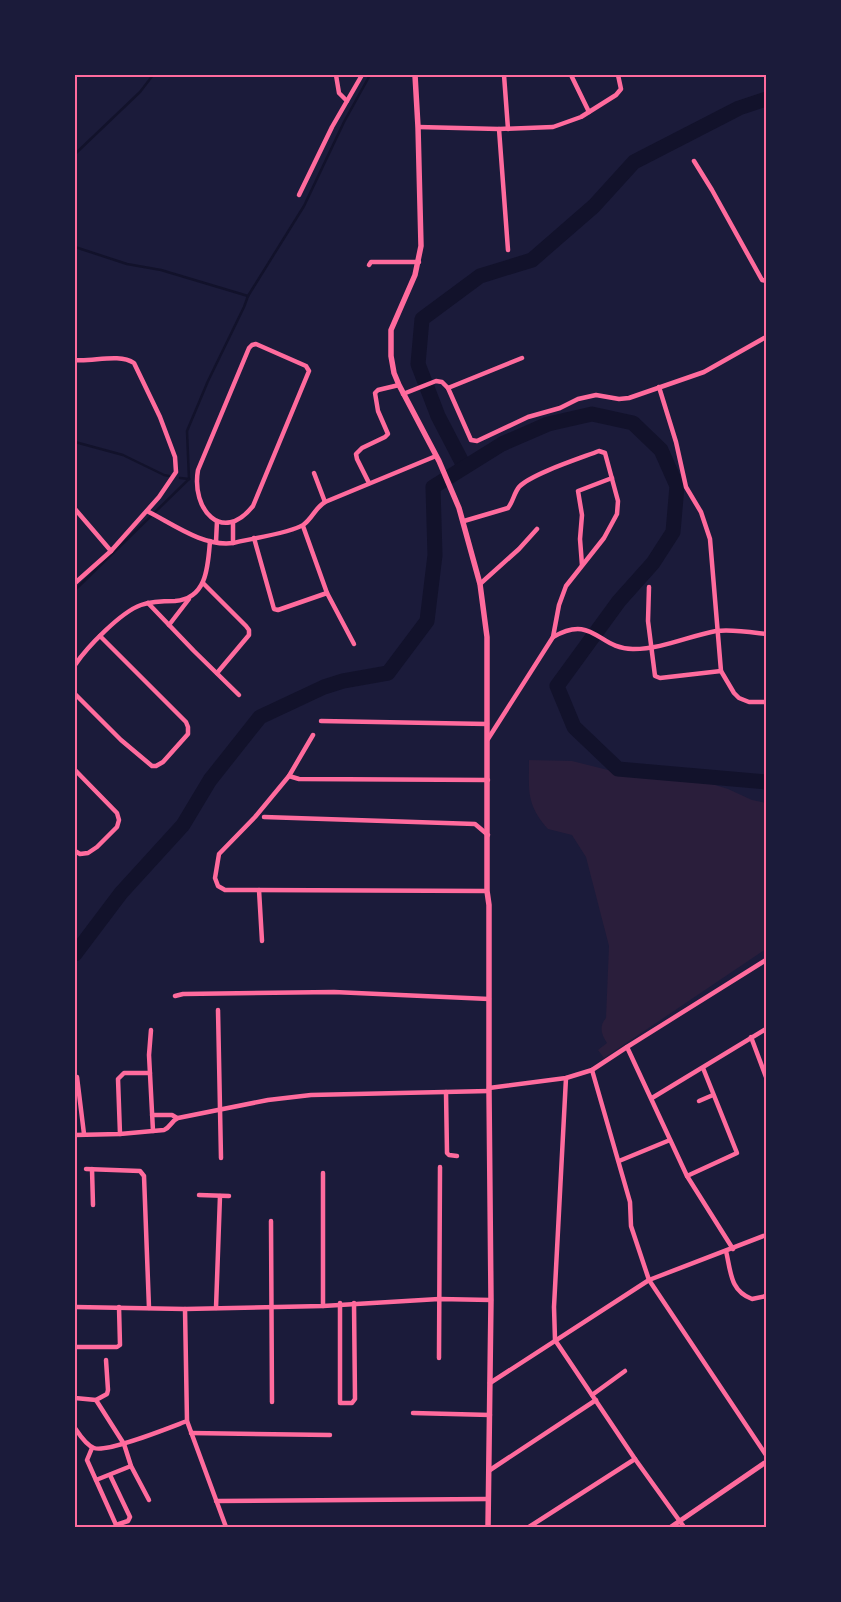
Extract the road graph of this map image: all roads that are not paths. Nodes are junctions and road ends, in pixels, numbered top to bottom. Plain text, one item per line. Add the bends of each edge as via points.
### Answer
1 (336, 75) edge
2 (362, 75) edge
3 (414, 75) edge
4 (571, 75) edge
5 (618, 75) edge
6 (505, 76) edge
7 (347, 101) junction
8 (588, 112) junction
9 (418, 127) junction
10 (508, 129) junction
11 (499, 130) junction
12 (694, 161) dead end
13 (299, 195) dead end
14 (508, 250) dead end
15 (418, 262) junction
16 (368, 265) dead end
17 (766, 281) edge
18 (766, 337) edge
19 (522, 358) dead end
20 (75, 360) edge
21 (399, 385) junction
22 (659, 387) junction
23 (448, 388) junction
24 (403, 394) junction
25 (438, 459) junction
26 (314, 473) dead end
27 (612, 478) junction
28 (368, 483) junction
29 (325, 502) junction
30 (75, 509) edge
31 (149, 512) junction
32 (217, 521) junction
33 (464, 521) junction
34 (233, 522) junction
35 (302, 526) junction
36 (537, 529) dead end
37 (254, 538) junction
38 (210, 541) junction
39 (216, 542) junction
40 (233, 543) junction
41 (111, 551) junction
42 (582, 565) junction
43 (75, 583) edge
44 (203, 583) junction
45 (480, 584) junction
46 (649, 587) dead end
47 (327, 593) junction
48 (190, 598) junction
49 (148, 603) junction
50 (169, 625) junction
51 (718, 631) junction
52 (766, 634) edge
53 (100, 636) junction
54 (553, 636) junction
55 (354, 644) dead end
56 (652, 647) junction
57 (75, 664) edge
58 (721, 671) junction
59 (217, 673) junction
60 (75, 694) edge
61 (239, 695) dead end
62 (766, 702) edge
63 (321, 721) dead end
64 (487, 724) junction
65 (314, 735) dead end
66 (488, 739) junction
67 (75, 770) edge
68 (289, 776) junction
69 (488, 780) junction
70 (264, 817) dead end
71 (488, 835) junction
72 (75, 851) edge
73 (259, 890) junction
74 (487, 891) junction
75 (262, 942) dead end
76 (766, 960) edge
77 (175, 996) dead end
78 (489, 999) junction
79 (218, 1010) dead end
80 (766, 1029) edge
81 (151, 1030) dead end
82 (751, 1037) junction
83 (627, 1047) junction
84 (703, 1068) junction
85 (592, 1070) junction
86 (150, 1073) junction
87 (77, 1077) dead end
88 (766, 1077) edge
89 (566, 1078) junction
90 (489, 1090) junction
91 (446, 1092) junction
92 (713, 1095) junction
93 (652, 1098) junction
94 (699, 1101) dead end
95 (220, 1108) junction
96 (152, 1114) junction
97 (178, 1118) junction
98 (152, 1131) junction
99 (84, 1134) junction
100 (120, 1134) junction
101 (75, 1135) edge
102 (670, 1140) junction
103 (457, 1156) dead end
104 (221, 1158) dead end
105 (619, 1161) junction
106 (440, 1167) dead end
107 (323, 1173) dead end
108 (687, 1176) junction
109 (198, 1195) dead end
110 (220, 1196) junction
111 (229, 1196) dead end
112 (93, 1205) dead end
113 (271, 1221) dead end
114 (766, 1235) edge
115 (733, 1249) junction
116 (726, 1251) junction
117 (649, 1280) junction
118 (766, 1296) edge
119 (439, 1299) junction
120 (491, 1300) junction
121 (340, 1303) junction
122 (354, 1303) junction
123 (270, 1306) junction
124 (323, 1306) junction
125 (75, 1307) edge
126 (119, 1308) junction
127 (149, 1308) junction
128 (216, 1308) junction
129 (185, 1309) junction
130 (555, 1340) junction
131 (75, 1346) edge
132 (439, 1358) dead end
133 (106, 1360) dead end
134 (625, 1372) dead end
135 (490, 1383) junction
136 (592, 1395) junction
137 (75, 1398) edge
138 (96, 1400) junction
139 (596, 1400) junction
140 (272, 1402) dead end
141 (413, 1413) dead end
142 (490, 1415) junction
143 (187, 1421) junction
144 (75, 1428) edge
145 (191, 1433) junction
146 (330, 1435) dead end
147 (80, 1436) junction
148 (75, 1439) edge
149 (124, 1444) junction
150 (92, 1448) junction
151 (766, 1455) edge
152 (635, 1459) junction
153 (766, 1462) edge
154 (131, 1466) junction
155 (490, 1470) junction
156 (110, 1475) junction
157 (96, 1480) junction
158 (488, 1499) junction
159 (149, 1500) dead end
160 (216, 1501) junction
161 (680, 1521) junction
162 (116, 1526) edge
163 (226, 1527) edge
164 (488, 1527) edge
165 (529, 1527) edge
166 (671, 1527) edge
167 (684, 1527) edge

1 - 7 street via 339,93
2 - 7 street
3 - 9 main road
4 - 8 street
5 - 8 street via 619,92
6 - 10 street
7 - 13 street
8 - 10 street via 553,127
9 - 11 street
9 - 15 main road via 421,246
10 - 11 street
11 - 14 street
12 - 17 street via 759,276
15 - 16 street via 371,262
15 - 21 main road via 391,330 391,356
18 - 22 street via 704,372
19 - 23 street
20 - 31 street via 124,358 138,368 177,464 173,479
21 - 24 main road
21 - 28 street via 376,393 378,411 388,434 356,454
22 - 23 street via 619,400 596,395 578,399 473,441
22 - 51 street via 686,487 699,508 710,539
23 - 24 street via 436,381
24 - 25 main road
25 - 28 street
25 - 33 main road
26 - 29 street
27 - 33 street via 607,455 600,451 525,482 516,490 512,504 505,510
27 - 42 street via 618,501 615,520
27 - 42 street via 578,492 582,515
28 - 29 street
29 - 35 street
30 - 41 street
31 - 38 street
31 - 41 street
32 - 34 street
32 - 34 street via 200,504 196,487 198,470 250,346 256,344 306,366 309,374 256,500 249,511
32 - 39 street
33 - 45 main road
34 - 40 street
35 - 37 street
35 - 47 street
36 - 45 street via 520,549
37 - 40 street
37 - 47 street via 274,610
38 - 39 street
38 - 44 street
39 - 40 street
41 - 43 street
42 - 54 street via 562,595
44 - 48 street
44 - 59 street via 249,630 249,635
45 - 64 main road via 487,637
46 - 56 street via 648,621
47 - 55 street
48 - 49 street
48 - 50 street
49 - 50 street
49 - 53 street via 127,612
50 - 59 street
51 - 52 street
51 - 56 street
51 - 58 street
53 - 57 street
53 - 60 street via 186,722 188,734 163,762 152,766
54 - 56 street via 583,628 626,648
54 - 66 street
56 - 58 street via 656,678
58 - 62 street via 739,698
59 - 61 street
63 - 64 street
64 - 66 main road
65 - 68 street
66 - 69 main road
67 - 72 street via 117,813 119,820 117,828 88,853
68 - 69 street via 299,779
68 - 73 street via 219,854 215,878 218,886 225,890
69 - 71 main road
70 - 71 street via 475,824
71 - 74 main road
73 - 74 street
73 - 75 street
74 - 78 main road
76 - 83 street
77 - 78 street via 334,992
78 - 90 main road
79 - 95 street
80 - 82 street
81 - 86 street
82 - 84 street
82 - 88 street
83 - 85 street
83 - 93 street
84 - 92 street
84 - 93 street
85 - 89 street
85 - 105 street
86 - 96 street
86 - 100 street via 124,1073 118,1079
87 - 99 street
89 - 90 street
89 - 130 street
90 - 91 street
90 - 120 main road
91 - 95 street via 311,1094
91 - 103 street via 447,1153
92 - 94 street
92 - 108 street via 737,1153
93 - 102 street
95 - 97 street
95 - 104 street
96 - 97 street
96 - 98 street
97 - 98 street via 168,1128
98 - 100 street
99 - 100 street
99 - 101 street
102 - 105 street
102 - 108 street
105 - 117 street via 630,1202 631,1226
106 - 119 street
107 - 124 street
108 - 115 street
109 - 110 street
110 - 111 street
110 - 128 street
112 - 127 street via 89,1169 140,1171 144,1176
113 - 123 street
114 - 115 street
115 - 116 street
116 - 117 street
116 - 118 street via 739,1292 752,1299
117 - 130 street
117 - 151 street
119 - 120 street
119 - 122 street
119 - 132 street
120 - 135 main road
121 - 122 street
121 - 122 street via 340,1403 352,1403 355,1399
121 - 124 street
123 - 124 street
123 - 128 street
123 - 140 street
125 - 126 street
126 - 127 street
126 - 131 street via 120,1345
127 - 129 street
128 - 129 street
129 - 143 street
130 - 135 street
130 - 136 street
133 - 138 street via 108,1390 105,1396
134 - 136 street
135 - 142 main road
136 - 139 street
137 - 138 street
138 - 149 street
139 - 152 street
139 - 155 street
141 - 142 street
142 - 155 main road
143 - 145 street
143 - 149 street
144 - 147 street
145 - 146 street
145 - 160 street
147 - 148 street
147 - 150 street
149 - 150 street
149 - 154 street
150 - 157 street via 87,1460
152 - 161 street
152 - 165 street
153 - 161 street
154 - 156 street
154 - 159 street
155 - 158 main road
156 - 157 street
156 - 162 street via 130,1517
157 - 162 street
158 - 160 street
158 - 164 main road
160 - 163 street
161 - 166 street
161 - 167 street

